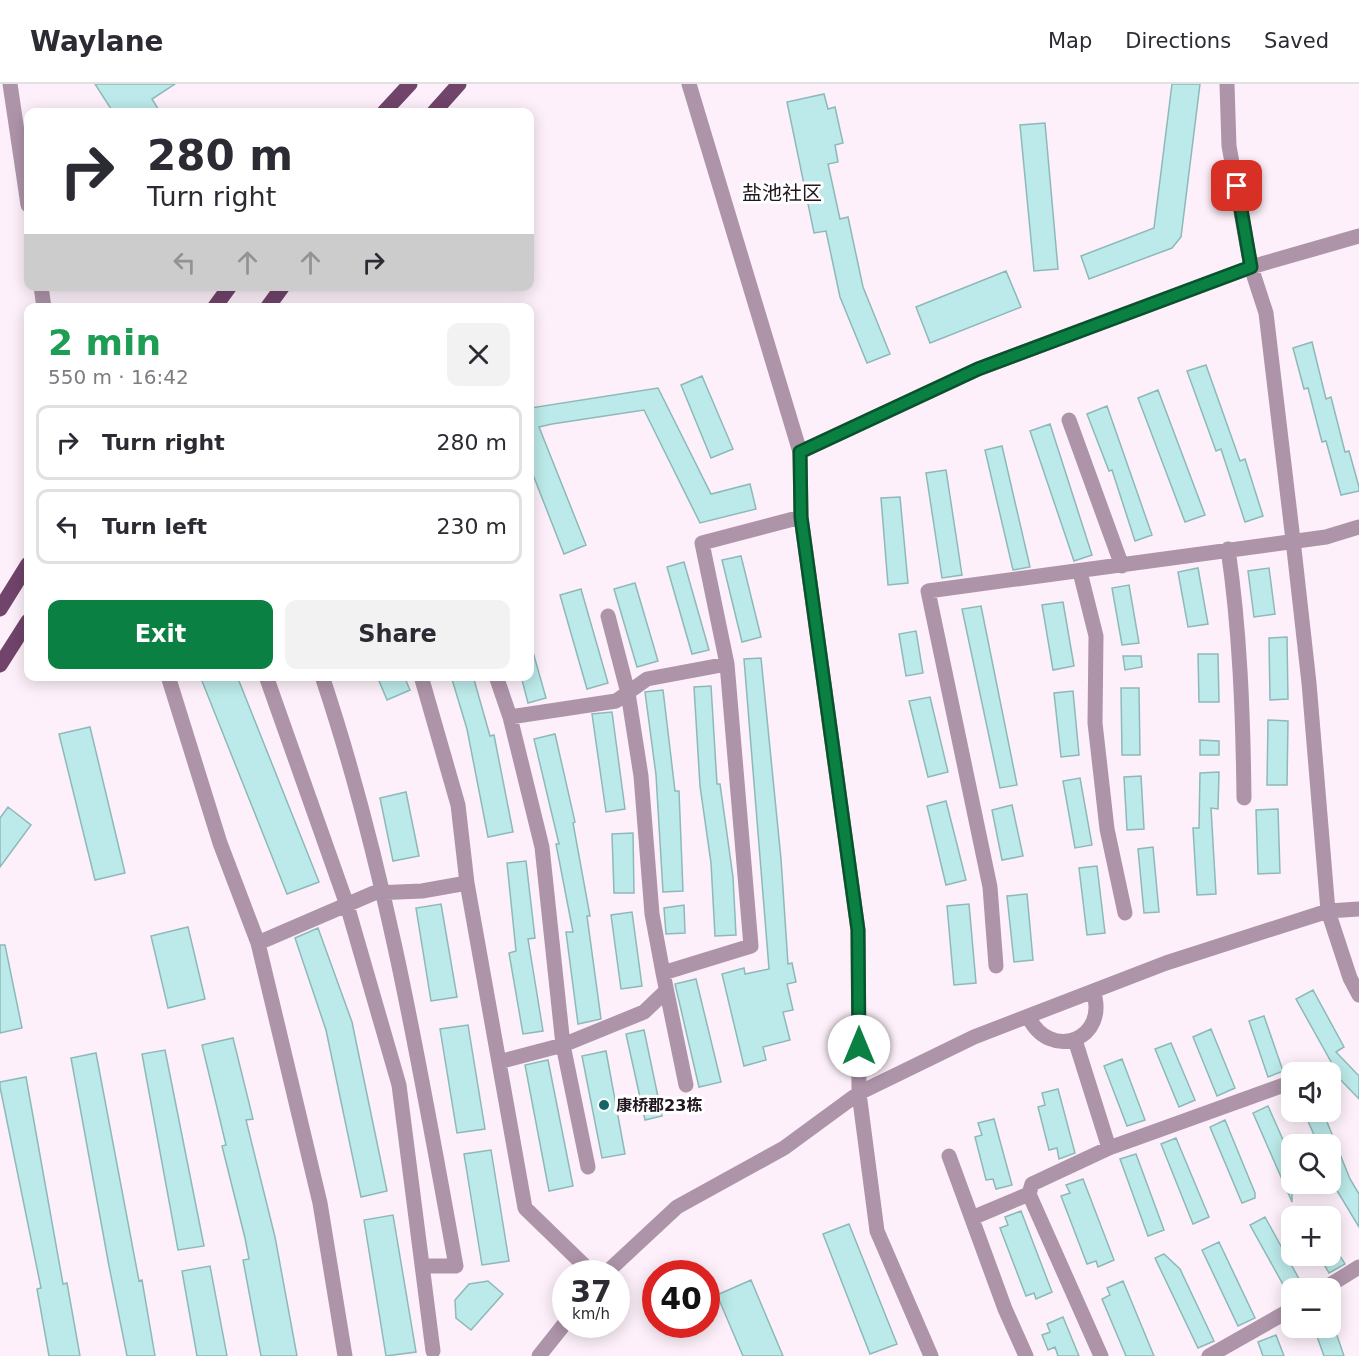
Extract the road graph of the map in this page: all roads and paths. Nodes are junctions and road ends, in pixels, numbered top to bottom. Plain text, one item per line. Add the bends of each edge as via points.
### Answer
1 (10, 84) edge
2 (410, 84) edge
3 (459, 84) edge
4 (689, 84) edge
5 (1227, 84) edge
6 (388, 108) edge
7 (438, 108) edge
8 (24, 178) edge
9 (1359, 236) edge
10 (1251, 267) junction
11 (1069, 420) dead end
12 (800, 452) junction
13 (801, 517) junction
14 (1359, 527) edge
15 (1293, 540) junction
16 (1228, 549) junction
17 (1122, 566) junction
18 (24, 570) edge
19 (1080, 572) junction
20 (0, 609) edge
21 (608, 616) dead end
22 (24, 627) edge
23 (728, 664) junction
24 (0, 665) edge
25 (170, 681) edge
26 (268, 681) edge
27 (323, 681) edge
28 (422, 681) edge
29 (498, 681) edge
30 (628, 693) junction
31 (510, 717) junction
32 (1244, 798) dead end
33 (467, 883) junction
34 (384, 892) junction
35 (347, 904) junction
36 (1359, 909) edge
37 (1328, 911) junction
38 (1125, 913) dead end
39 (258, 944) junction
40 (996, 966) dead end
41 (663, 973) junction
42 (666, 991) junction
43 (1093, 991) junction
44 (1359, 995) edge
45 (1028, 1016) junction
46 (1075, 1040) junction
47 (563, 1045) junction
48 (499, 1062) junction
49 (686, 1085) dead end
50 (1281, 1086) edge
51 (859, 1093) junction
52 (1109, 1148) junction
53 (949, 1156) dead end
54 (588, 1167) dead end
55 (1029, 1194) junction
56 (972, 1218) junction
57 (579, 1260) edge
58 (620, 1260) edge
59 (423, 1266) junction
60 (1359, 1267) edge
61 (1341, 1278) edge
62 (1281, 1315) edge
63 (553, 1338) edge
64 (433, 1352) dead end
65 (345, 1356) edge
66 (539, 1356) edge
67 (931, 1356) edge
68 (1026, 1356) edge
69 (1101, 1356) edge
70 (1209, 1356) edge

1 - 8 street
2 - 6 main road
3 - 7 main road
4 - 12 street
5 - 10 street via 1229,146
9 - 10 street
10 - 12 street via 978,369
10 - 15 street via 1266,313
11 - 17 street
12 - 13 street
13 - 23 street via 702,543
13 - 51 street via 858,930
14 - 15 street via 1326,537
15 - 16 street
15 - 37 street
16 - 17 street
16 - 32 street via 1237,619
17 - 19 street
18 - 20 main road
19 - 38 street via 1096,636 1096,735 1107,829
19 - 40 street via 928,591 990,887
21 - 30 street
22 - 24 main road
23 - 30 street via 647,680
23 - 41 street via 751,946
25 - 39 street via 220,843
26 - 35 street
27 - 34 street
28 - 33 street via 458,805
29 - 31 street
30 - 31 street via 616,701
30 - 41 street via 641,776 652,914
31 - 47 street via 543,847
33 - 34 street via 422,891
33 - 48 street
34 - 35 street
34 - 59 street via 456,1266
35 - 39 street
35 - 59 street via 399,1085
36 - 37 street
37 - 43 street
37 - 44 street
39 - 65 street via 320,1203
41 - 42 street
42 - 47 street via 644,1012
42 - 49 street
43 - 45 street
43 - 46 street via 1097,1002 1093,1025
45 - 46 street via 1041,1035 1063,1042
45 - 51 street via 974,1037
46 - 52 street
47 - 48 street
47 - 54 street
48 - 57 street via 525,1208
50 - 52 street
51 - 58 street via 784,1148 677,1207
51 - 67 street via 876,1231
52 - 55 street via 1032,1184
53 - 56 street
55 - 56 street
55 - 69 street
56 - 68 street
59 - 64 street
60 - 61 street
62 - 70 street
63 - 66 street

